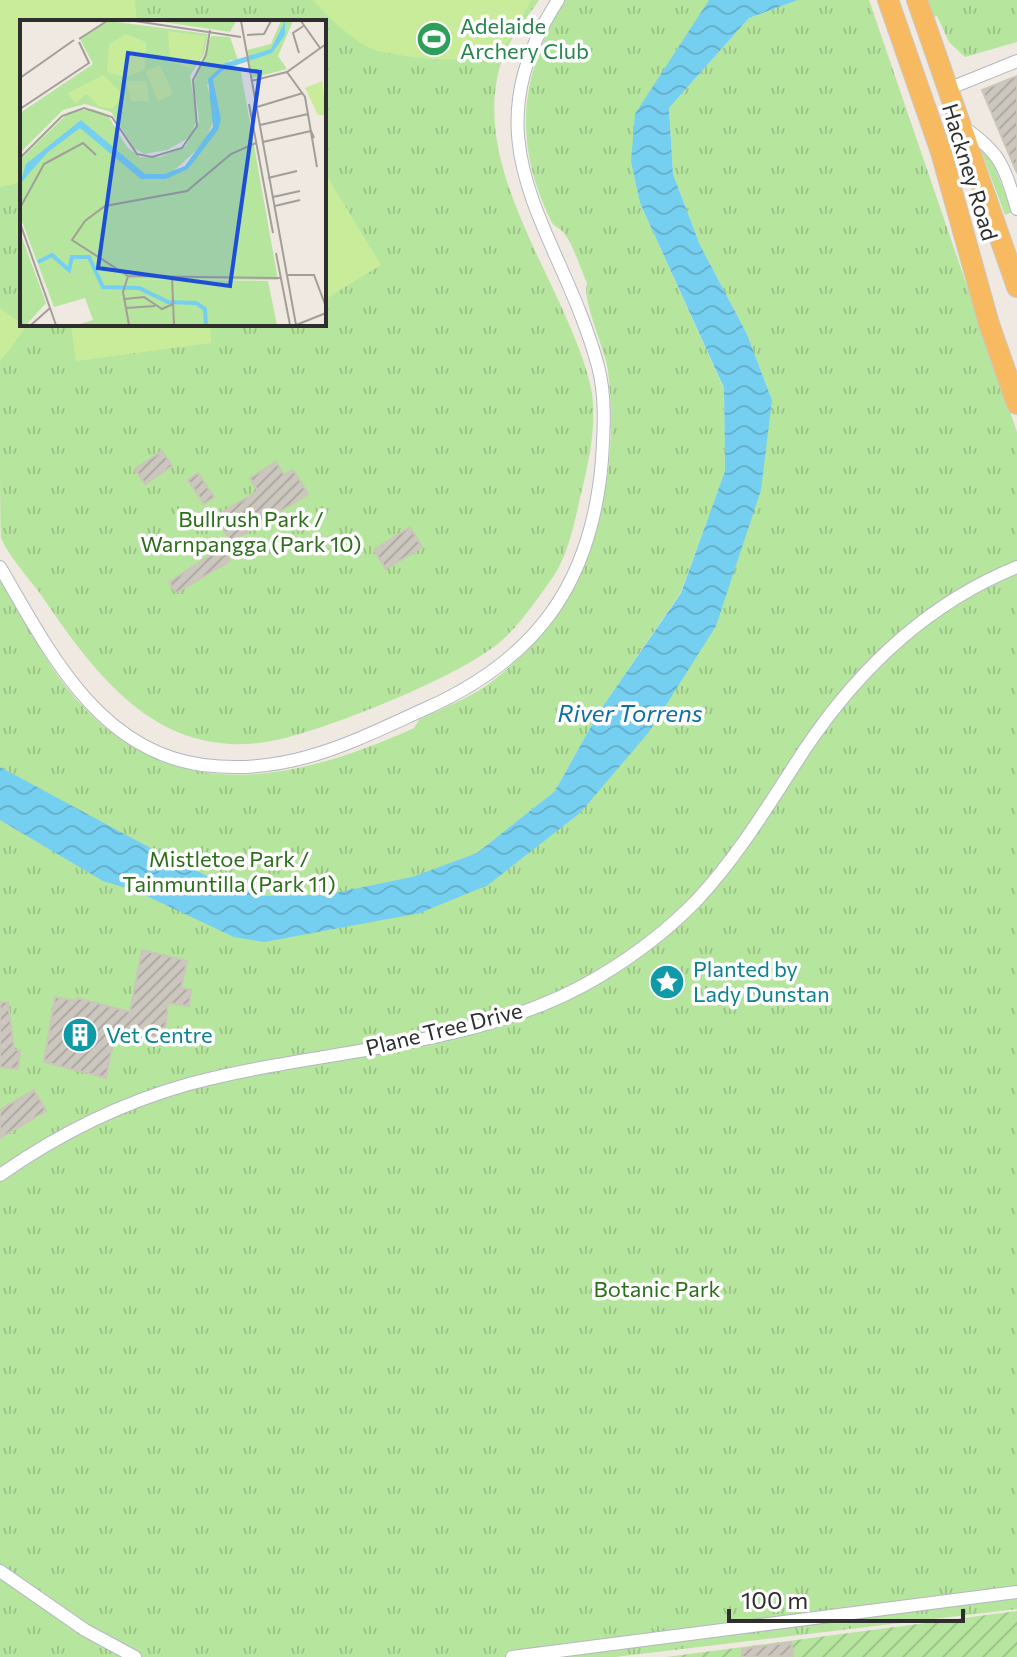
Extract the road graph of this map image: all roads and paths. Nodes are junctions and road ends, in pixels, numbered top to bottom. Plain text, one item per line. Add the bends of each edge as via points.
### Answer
1 (558, 0) edge
2 (888, 0) edge
3 (917, 0) edge
4 (1017, 61) edge
5 (948, 89) junction
6 (961, 125) junction
7 (941, 152) junction
8 (1017, 209) edge
9 (1017, 287) edge
10 (1009, 356) edge
11 (1017, 404) edge
12 (0, 567) edge
13 (1017, 567) edge
14 (0, 1175) edge
15 (0, 1571) edge
16 (1017, 1592) edge
17 (135, 1657) edge
18 (512, 1657) edge

1 - 12 street via 534,41 521,89 517,135 538,217 584,320 599,370 604,441 593,522 580,562 554,612 511,659 446,700 318,755 261,768 201,764 146,745 92,707 60,667
2 - 7 highway, Hackney Road
3 - 5 highway, Hackney Road
4 - 5 street
5 - 6 highway, Hackney Road
5 - 7 highway
6 - 8 street, Hackney Road via 990,146 1002,163
6 - 9 highway, Hackney Road
7 - 10 highway, Hackney Road
10 - 11 highway, Hackney Road
13 - 14 street, Plane Tree Drive via 955,597 884,652 838,703 746,839 697,900 646,947 596,979 508,1016 396,1045 188,1085 82,1126
15 - 17 street via 85,1630
16 - 18 street

